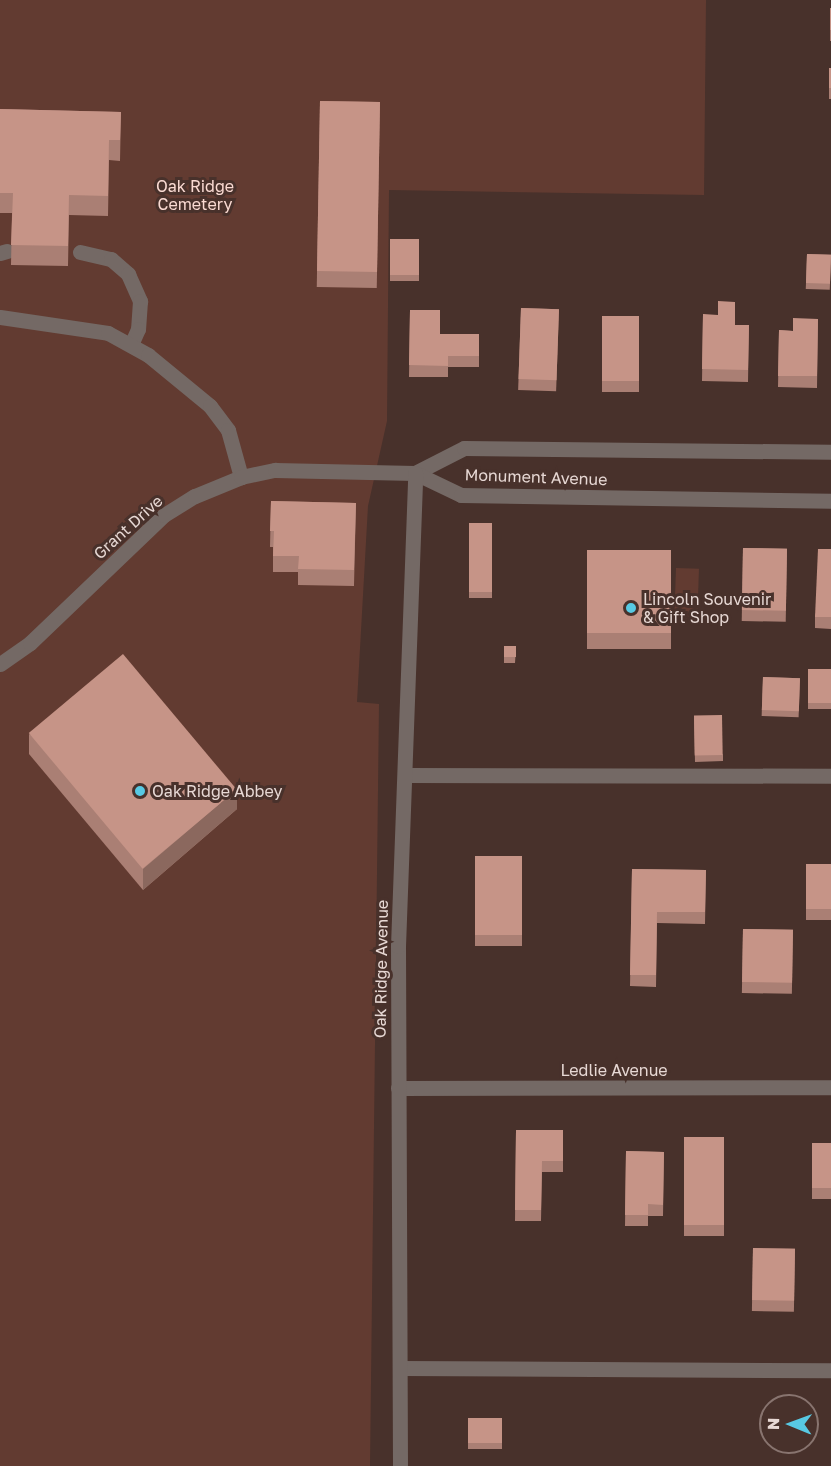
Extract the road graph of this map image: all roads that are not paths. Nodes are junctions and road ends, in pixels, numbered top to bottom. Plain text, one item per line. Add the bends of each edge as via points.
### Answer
1 (80, 252) dead end
2 (0, 317) edge
3 (131, 345) junction
4 (831, 452) edge
5 (415, 473) junction
6 (242, 477) junction
7 (831, 501) edge
8 (0, 664) edge
9 (405, 775) junction
10 (831, 776) edge
11 (831, 1087) edge
12 (398, 1089) junction
13 (400, 1368) junction
14 (831, 1370) edge
15 (400, 1466) edge

1 - 3 street via 111,259 128,274 140,301 138,329
2 - 3 street via 108,333
3 - 6 street via 183,381 210,406 228,429
4 - 5 street, Monument Avenue via 464,448
5 - 6 street, Grant Drive via 296,468
5 - 7 street, Monument Avenue via 461,495
5 - 9 street, Oak Ridge Avenue
6 - 8 street, Grant Drive via 195,496 164,515 30,643
9 - 10 street
9 - 12 street, Oak Ridge Avenue via 398,946
11 - 12 street, Ledlie Avenue
12 - 13 street, Oak Ridge Avenue
13 - 14 street
13 - 15 street, Oak Ridge Avenue

